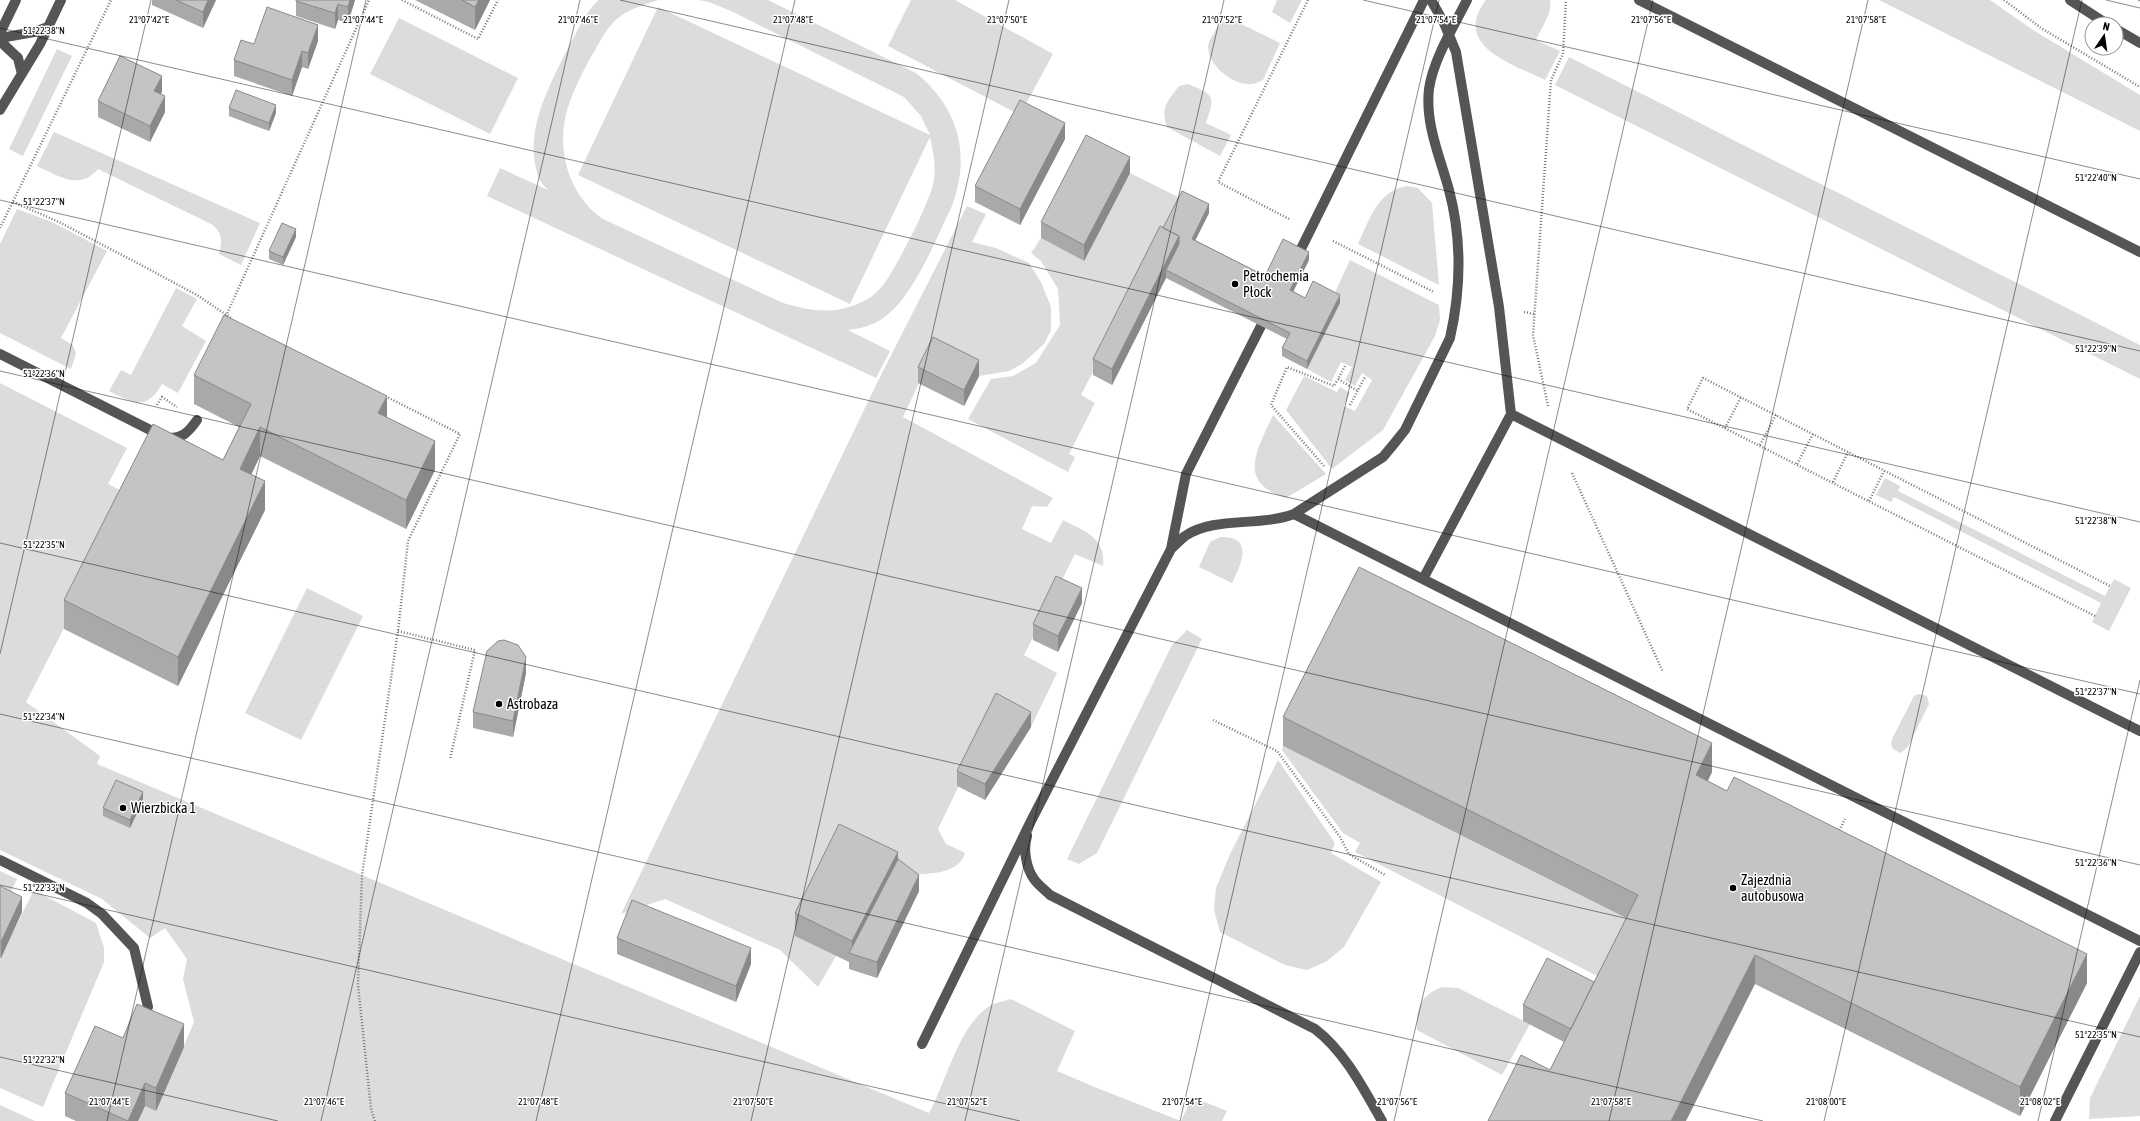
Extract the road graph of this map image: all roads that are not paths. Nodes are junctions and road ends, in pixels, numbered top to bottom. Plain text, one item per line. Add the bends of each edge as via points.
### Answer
1 (16, 0) edge
2 (61, 0) edge
3 (1424, 0) edge
4 (1431, 0) edge
5 (1467, 0) edge
6 (1639, 0) edge
7 (2070, 0) edge
8 (2095, 16) edge
9 (48, 26) junction
10 (0, 33) edge
11 (2124, 33) edge
12 (1450, 36) junction
13 (0, 39) edge
14 (2140, 42) edge
15 (22, 74) junction
16 (0, 110) edge
17 (2140, 252) edge
18 (1298, 255) edge
19 (1261, 326) edge
20 (0, 354) edge
21 (1511, 414) junction
22 (197, 420) dead end
23 (1294, 514) junction
24 (1171, 549) junction
25 (1423, 579) junction
26 (2140, 731) edge
27 (1031, 821) junction
28 (0, 860) edge
29 (2140, 941) edge
30 (2140, 952) edge
31 (148, 1007) edge
32 (922, 1044) dead end
33 (1382, 1121) edge
34 (2055, 1121) edge

1 - 10 street
2 - 9 street
3 - 18 street
4 - 12 street
5 - 12 street
6 - 17 street
7 - 8 street
9 - 13 street via 34,32
9 - 15 street
11 - 14 street
12 - 21 street via 1456,52 1499,307
12 - 23 street via 1433,72 1429,90 1431,131 1449,191 1459,243 1458,284 1450,338 1405,430 1383,457
13 - 15 street via 18,58
15 - 16 street
19 - 24 street via 1186,474
20 - 22 street via 166,438 179,438
21 - 25 street
21 - 26 street
23 - 24 street via 1279,520 1204,528 1185,536
23 - 25 street
24 - 27 street
25 - 29 street
27 - 32 street
27 - 33 street via 1024,844 1027,859 1034,879 1050,895 1315,1029 1330,1041 1344,1060
28 - 31 street via 87,903 102,914 134,948
30 - 34 street

